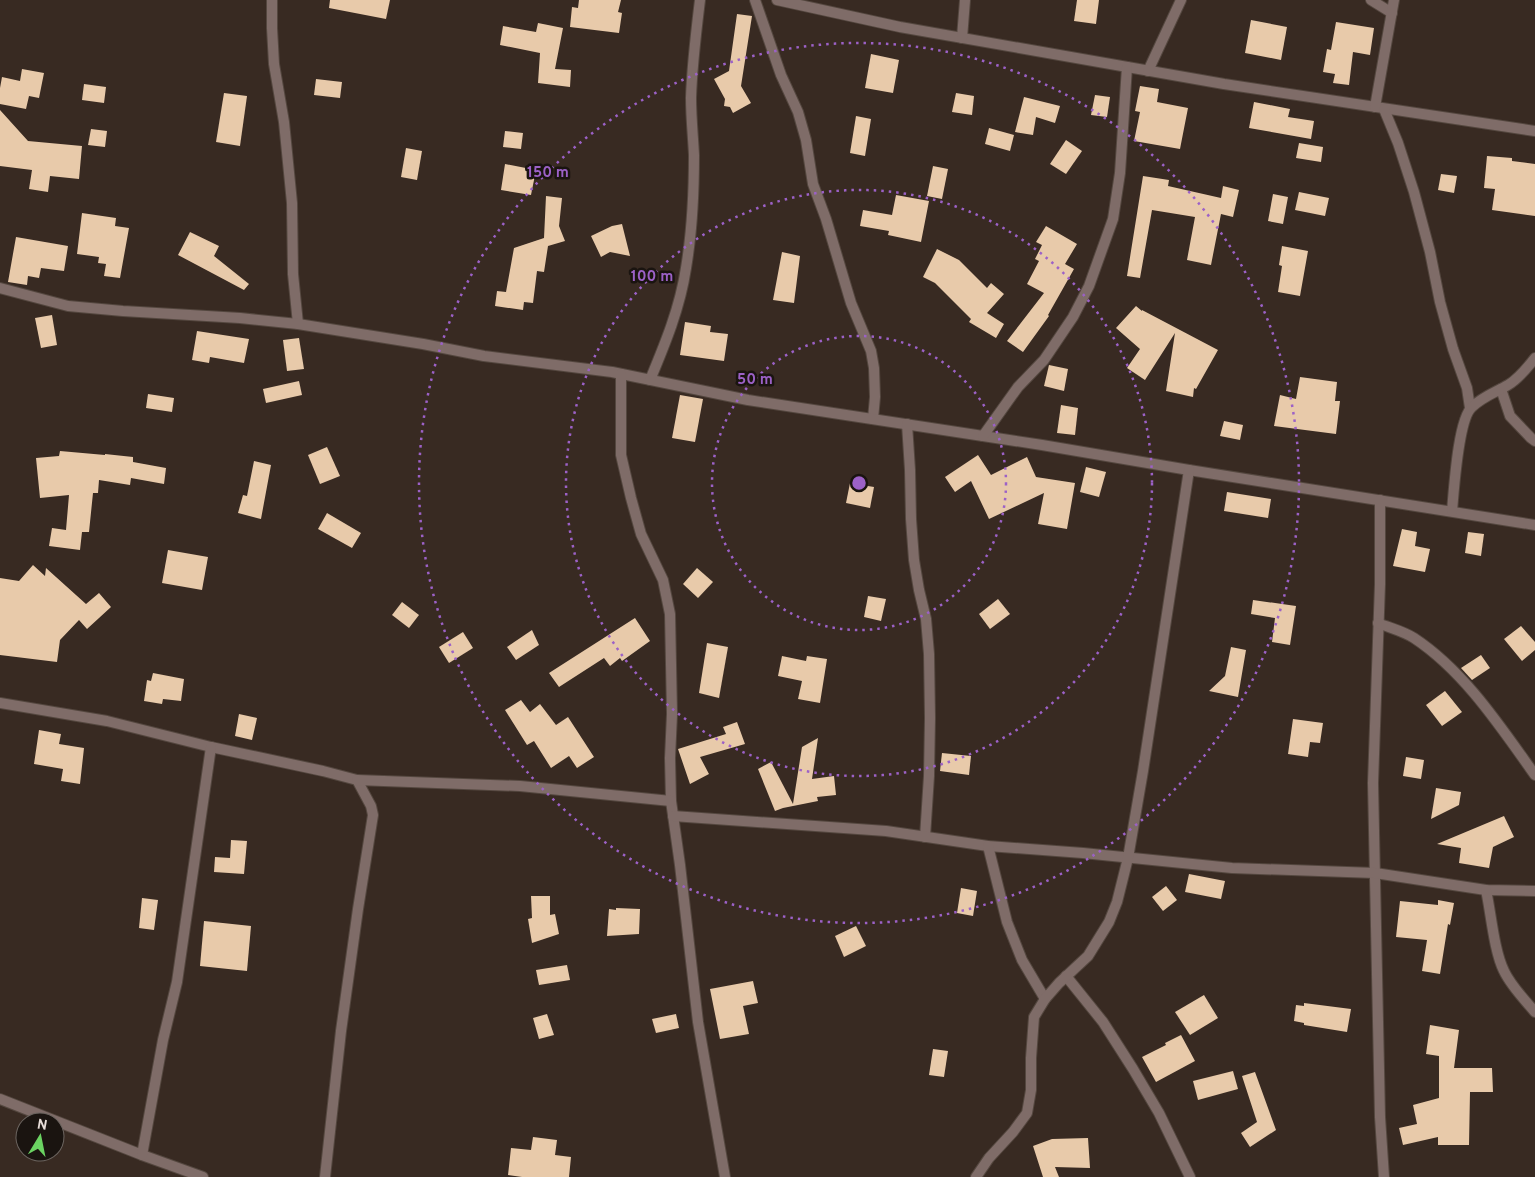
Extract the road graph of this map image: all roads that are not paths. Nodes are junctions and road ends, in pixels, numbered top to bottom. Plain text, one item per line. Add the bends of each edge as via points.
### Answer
1 (272, 0) edge
2 (700, 0) edge
3 (755, 0) edge
4 (777, 0) edge
5 (966, 0) edge
6 (1181, 0) edge
7 (1371, 0) edge
8 (1394, 0) edge
9 (1392, 13) junction
10 (962, 38) junction
11 (1127, 67) junction
12 (1148, 71) junction
13 (1379, 108) junction
14 (1535, 131) edge
15 (0, 288) edge
16 (298, 324) junction
17 (1535, 358) edge
18 (621, 374) junction
19 (650, 380) junction
20 (1501, 389) junction
21 (1470, 408) junction
22 (873, 419) junction
23 (908, 424) junction
24 (983, 436) junction
25 (1535, 441) edge
26 (1189, 470) junction
27 (1380, 500) junction
28 (1452, 511) junction
29 (1535, 525) edge
30 (1378, 623) junction
31 (0, 703) edge
32 (211, 747) junction
33 (1535, 775) edge
34 (357, 780) junction
35 (671, 802) junction
36 (673, 816) junction
37 (925, 837) junction
38 (988, 846) junction
39 (1128, 858) junction
40 (1375, 873) junction
41 (1486, 890) junction
42 (1535, 891) edge
43 (1066, 976) junction
44 (1045, 999) junction
45 (1535, 1012) edge
46 (0, 1099) edge
47 (142, 1155) junction
48 (203, 1177) edge
49 (325, 1177) edge
50 (725, 1177) edge
51 (976, 1177) edge
52 (1190, 1177) edge
53 (1384, 1177) edge

1 - 16 street via 274,64 292,203 293,274
2 - 19 street via 691,98 694,157 686,270 672,324
3 - 22 street via 781,75 798,112 813,184 851,303 871,351 875,397
4 - 10 street
5 - 10 street
6 - 12 street
7 - 9 street
8 - 9 street
9 - 13 street
10 - 11 street
11 - 12 street
11 - 24 street via 1120,173 1113,219 1089,286 1044,360 1018,387
12 - 13 street
13 - 14 street
13 - 21 street via 1398,143 1414,192
15 - 16 street via 68,306
16 - 18 street via 484,356
17 - 20 street
18 - 19 street
18 - 35 street via 621,454 641,534 663,580 670,614
19 - 22 street via 748,400
20 - 21 street
20 - 25 street via 1510,416
21 - 28 street via 1458,456
22 - 23 street
23 - 24 street
23 - 37 street via 914,560 926,619 929,654 929,776
24 - 26 street
26 - 27 street
26 - 39 street
27 - 28 street
27 - 30 street
28 - 29 street
30 - 33 street via 1412,636 1443,659 1477,697
30 - 40 street via 1373,783
31 - 32 street via 107,721
32 - 34 street
32 - 47 street via 177,982
34 - 35 street via 520,786
34 - 49 street via 373,815 341,1031
35 - 36 street
36 - 37 street via 886,831
36 - 50 street via 698,1022
37 - 38 street
38 - 39 street
38 - 44 street via 1007,922 1022,960
39 - 40 street via 1232,868
39 - 43 street via 1118,902 1109,922 1088,956
40 - 41 street
40 - 53 street
41 - 42 street
41 - 45 street via 1504,971
43 - 44 street
43 - 52 street via 1103,1022 1133,1069
44 - 51 street via 1034,1017 1027,1113
46 - 47 street
47 - 48 street

